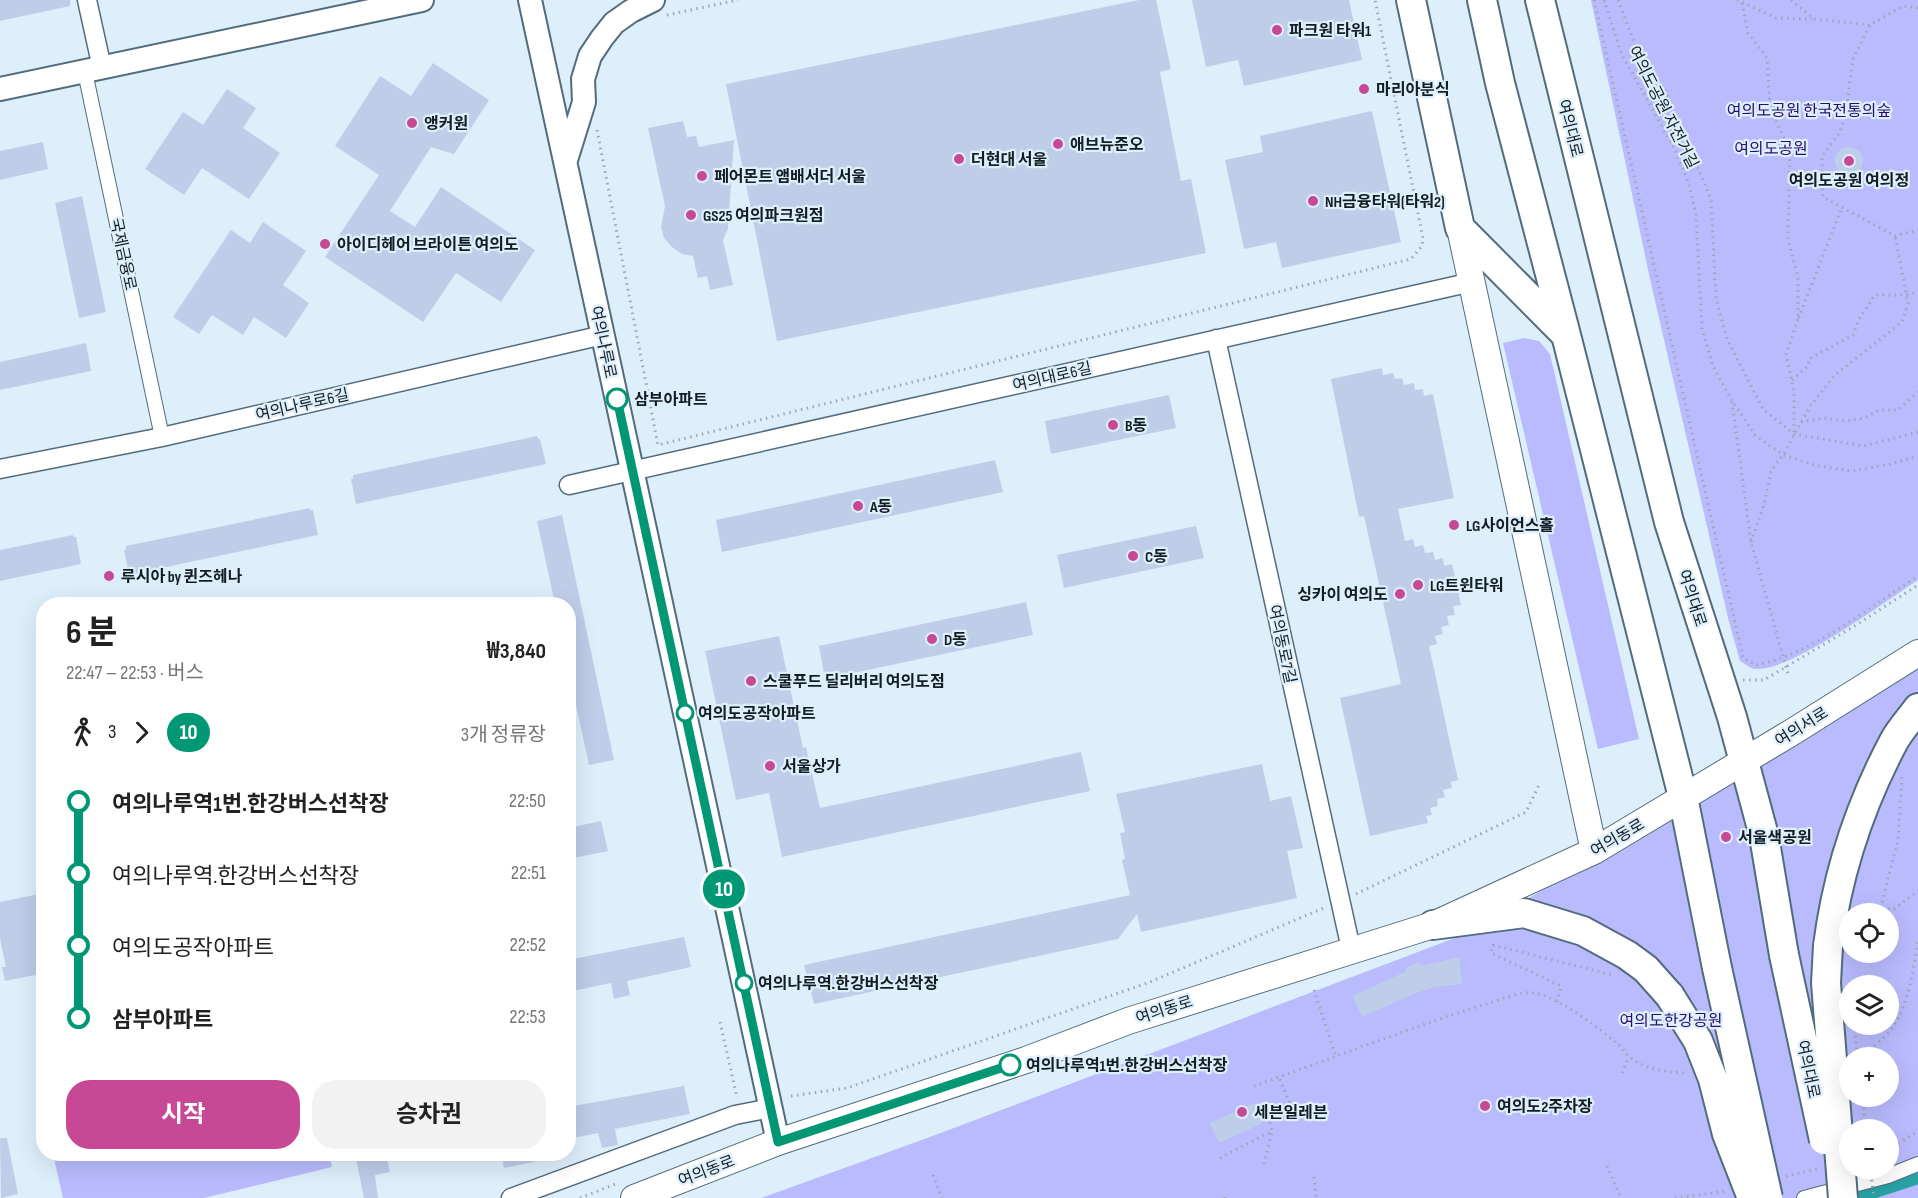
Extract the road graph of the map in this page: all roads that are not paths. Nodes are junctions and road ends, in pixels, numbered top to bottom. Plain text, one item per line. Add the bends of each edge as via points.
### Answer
1 (87, 0) edge
2 (422, 0) edge
3 (530, 0) edge
4 (1411, 0) edge
5 (1482, 0) edge
6 (1540, 0) edge
7 (399, 3) edge
8 (658, 8) edge
9 (93, 70) junction
10 (0, 89) edge
11 (566, 162) junction
12 (1460, 228) junction
13 (1472, 282) junction
14 (603, 335) junction
15 (1566, 335) junction
16 (1216, 339) junction
17 (162, 437) junction
18 (0, 469) edge
19 (633, 470) junction
20 (569, 485) dead end
21 (1918, 652) edge
22 (1918, 708) edge
23 (1745, 760) junction
24 (1683, 797) junction
25 (1594, 851) junction
26 (1433, 925) junction
27 (1351, 950) junction
28 (771, 1107) junction
29 (778, 1142) junction
30 (1918, 1164) edge
31 (511, 1198) edge
32 (634, 1198) edge
33 (1752, 1198) edge
34 (1768, 1198) edge
35 (1804, 1198) edge
36 (1836, 1198) edge
37 (1843, 1198) edge

1 - 9 street
2 - 7 street
3 - 11 street, 여의나루로
4 - 12 main road
5 - 15 main road
6 - 23 main road, 여의대로 via 1669,522
7 - 9 street
8 - 11 street via 631,11 614,23 590,56 583,79 584,102
9 - 10 street
9 - 17 street, 국제금융로
11 - 14 street, 여의나루로
12 - 13 main road
12 - 15 main road
13 - 16 street, 여의대로6길
13 - 25 main road
14 - 17 street, 여의나루로6길
14 - 19 street, 여의나루로
15 - 24 main road
16 - 19 street, 여의대로6길
16 - 27 street, 여의동로7길
17 - 18 street, 여의나루로6길
19 - 20 street, 여의대로6길
19 - 28 street, 여의나루로
21 - 23 main road, 여의서로
22 - 37 main road, bridge via 1895,740 1864,805 1843,869 1827,946 1826,983
23 - 24 main road, 여의서로
23 - 36 main road, 여의대로, bridge via 1764,836 1784,955
24 - 25 main road, 여의동로
24 - 34 main road, bridge
25 - 26 main road, 여의동로
26 - 27 main road, 여의동로
26 - 33 main road, bridge via 1524,914 1583,931 1646,969 1670,996 1698,1041
27 - 29 main road, 여의동로 via 1128,1021 1026,1060
28 - 29 street, 여의나루로
28 - 31 street via 729,1117
29 - 32 main road, 여의동로
30 - 35 street

